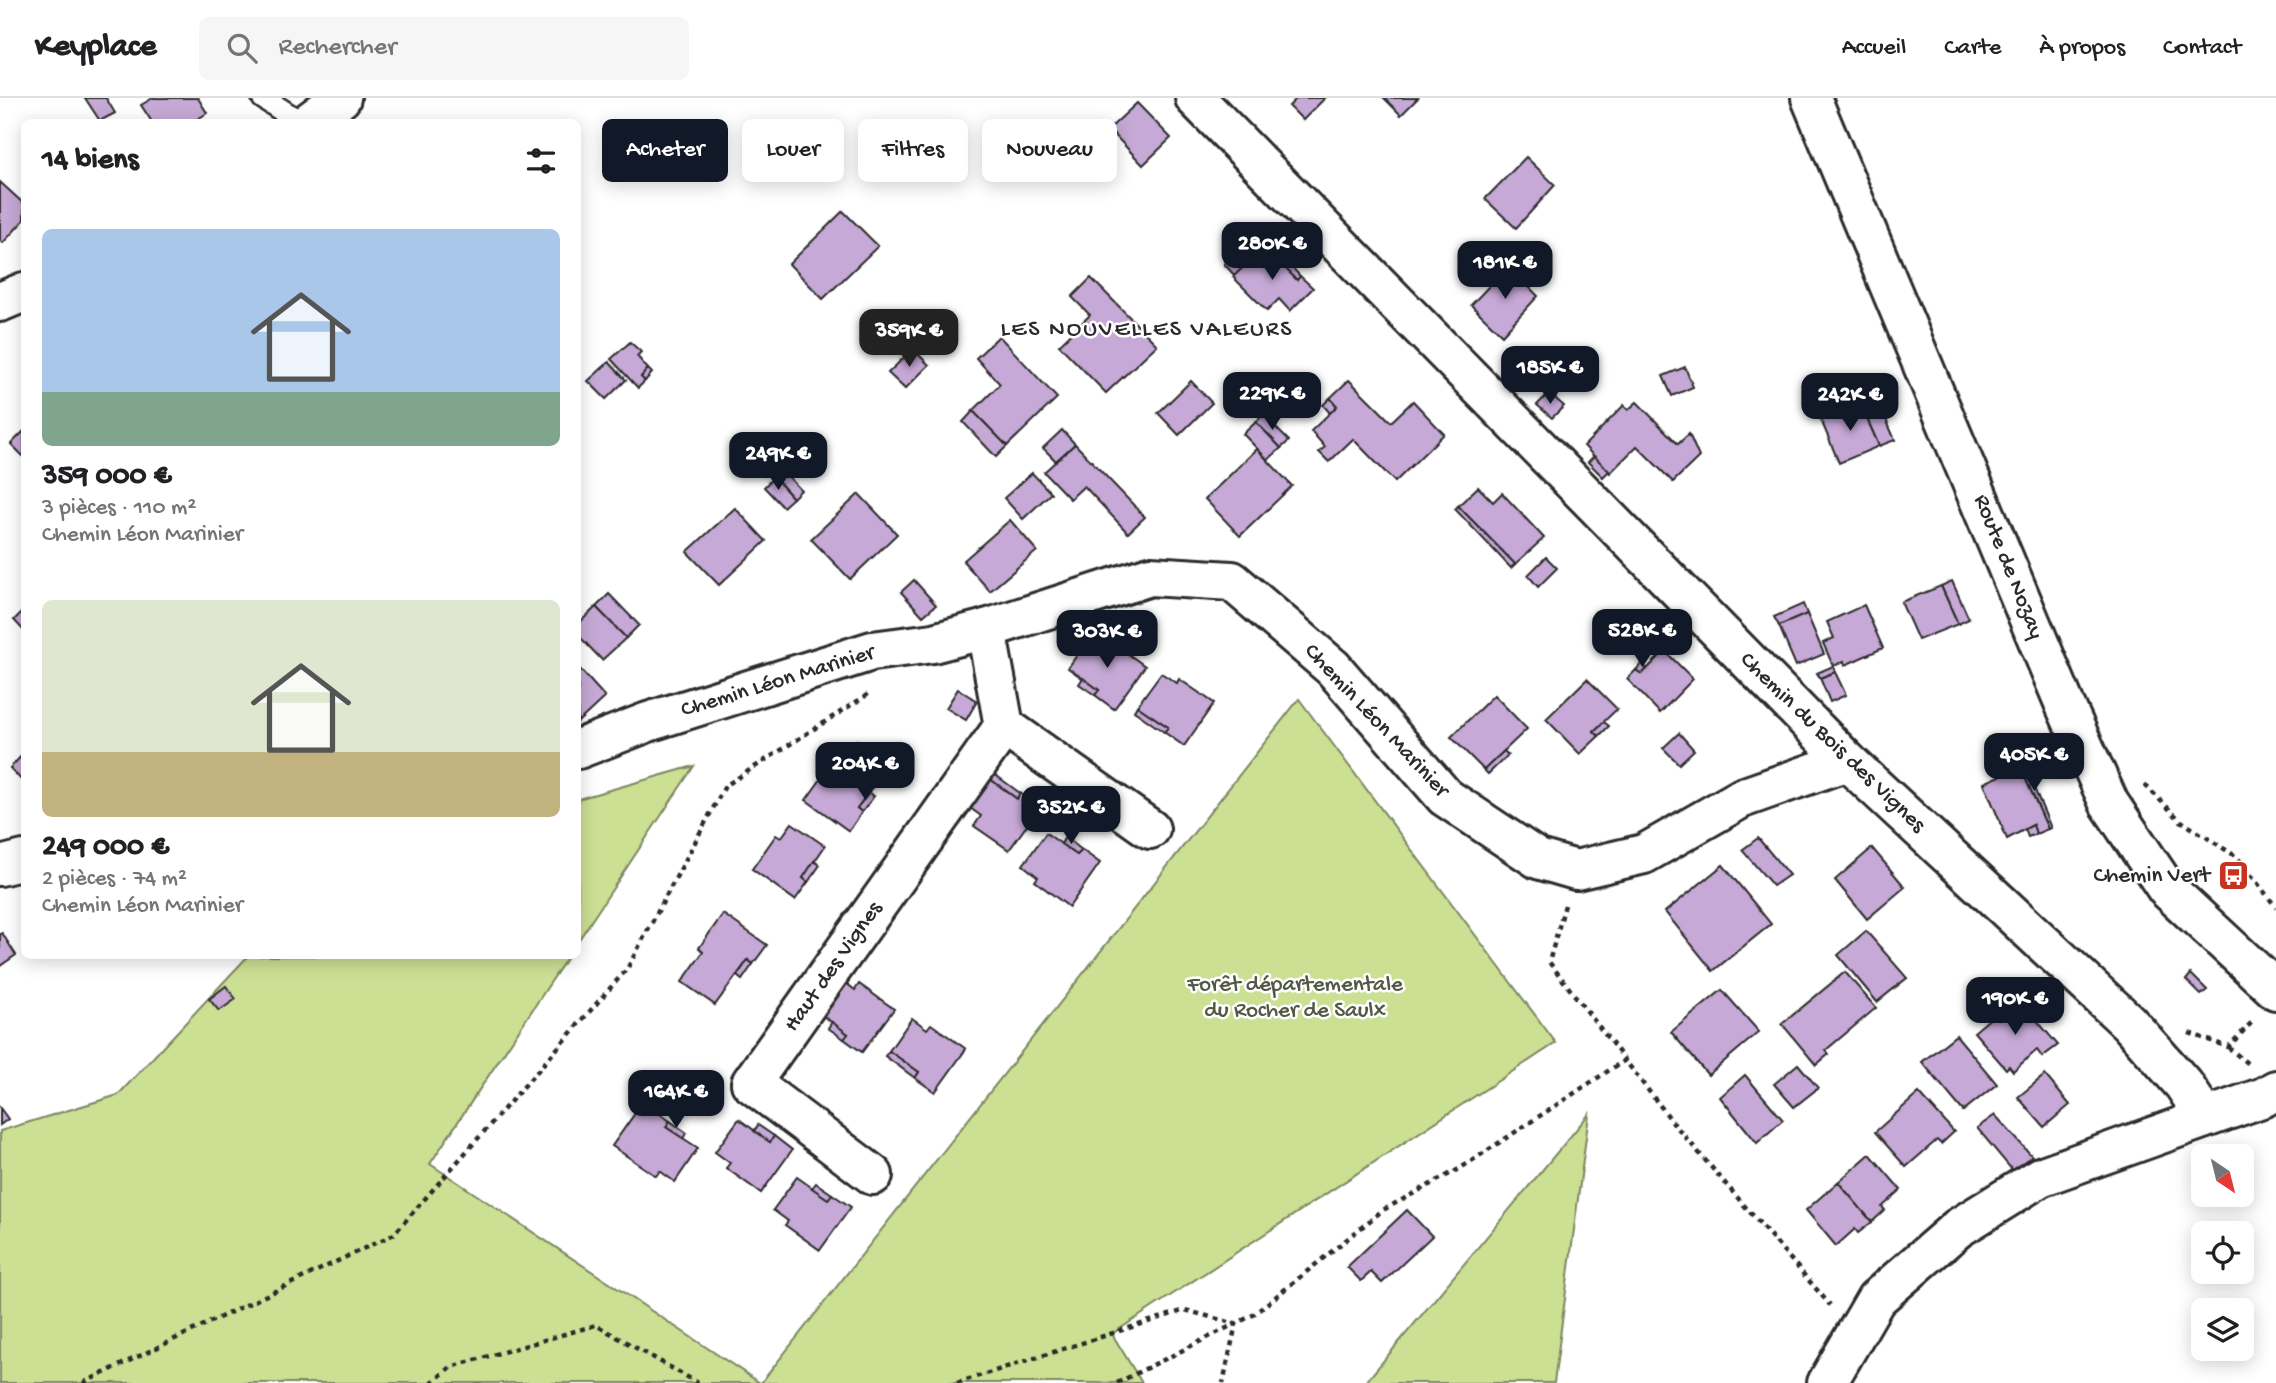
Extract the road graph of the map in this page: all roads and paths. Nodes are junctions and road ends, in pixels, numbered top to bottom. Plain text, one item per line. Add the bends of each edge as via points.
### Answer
1 (262, 98) edge
2 (341, 98) edge
3 (1195, 98) edge
4 (1811, 98) edge
5 (295, 119) edge
6 (313, 119) edge
7 (21, 293) edge
8 (0, 302) edge
9 (986, 629) junction
10 (874, 691) dead end
11 (1004, 726) junction
12 (581, 747) edge
13 (1847, 761) junction
14 (1150, 829) dead end
15 (21, 861) edge
16 (0, 866) edge
17 (1576, 870) junction
18 (2276, 990) edge
19 (1625, 1060) junction
20 (2276, 1090) edge
21 (2205, 1117) junction
22 (873, 1174) dead end
23 (1236, 1324) junction
24 (1854, 1332) junction
25 (83, 1383) edge
26 (431, 1383) edge
27 (698, 1383) edge
28 (957, 1383) edge
29 (1117, 1383) edge
30 (1223, 1383) edge
31 (1827, 1383) edge

1 - 5 lane
2 - 6 street
3 - 13 street, Chemin du Bois des Vignes
4 - 18 street, Route de Nozay via 2109,803 2166,888
7 - 8 street
9 - 11 street
9 - 12 street, Chemin Léon Marinier via 933,643 872,650
9 - 17 street, Chemin Léon Marinier via 1150,576 1232,581 1333,668 1444,797 1538,859
10 - 25 path via 725,786 627,969 394,1234
11 - 14 street
11 - 22 street, Haut des Vignes via 751,1083
13 - 17 street, Chemin Léon Marinier via 1742,798 1644,854
13 - 21 street, Chemin du Bois des Vignes via 2128,1022
15 - 16 street
17 - 19 path via 1549,962
19 - 23 path via 1460,1170 1383,1210
19 - 24 path via 1675,1125
20 - 21 street
21 - 24 street via 2039,1177 1958,1228 1876,1300
23 - 28 path via 1185,1310
23 - 29 path
23 - 30 path
24 - 31 street
26 - 27 path via 451,1367 596,1325

